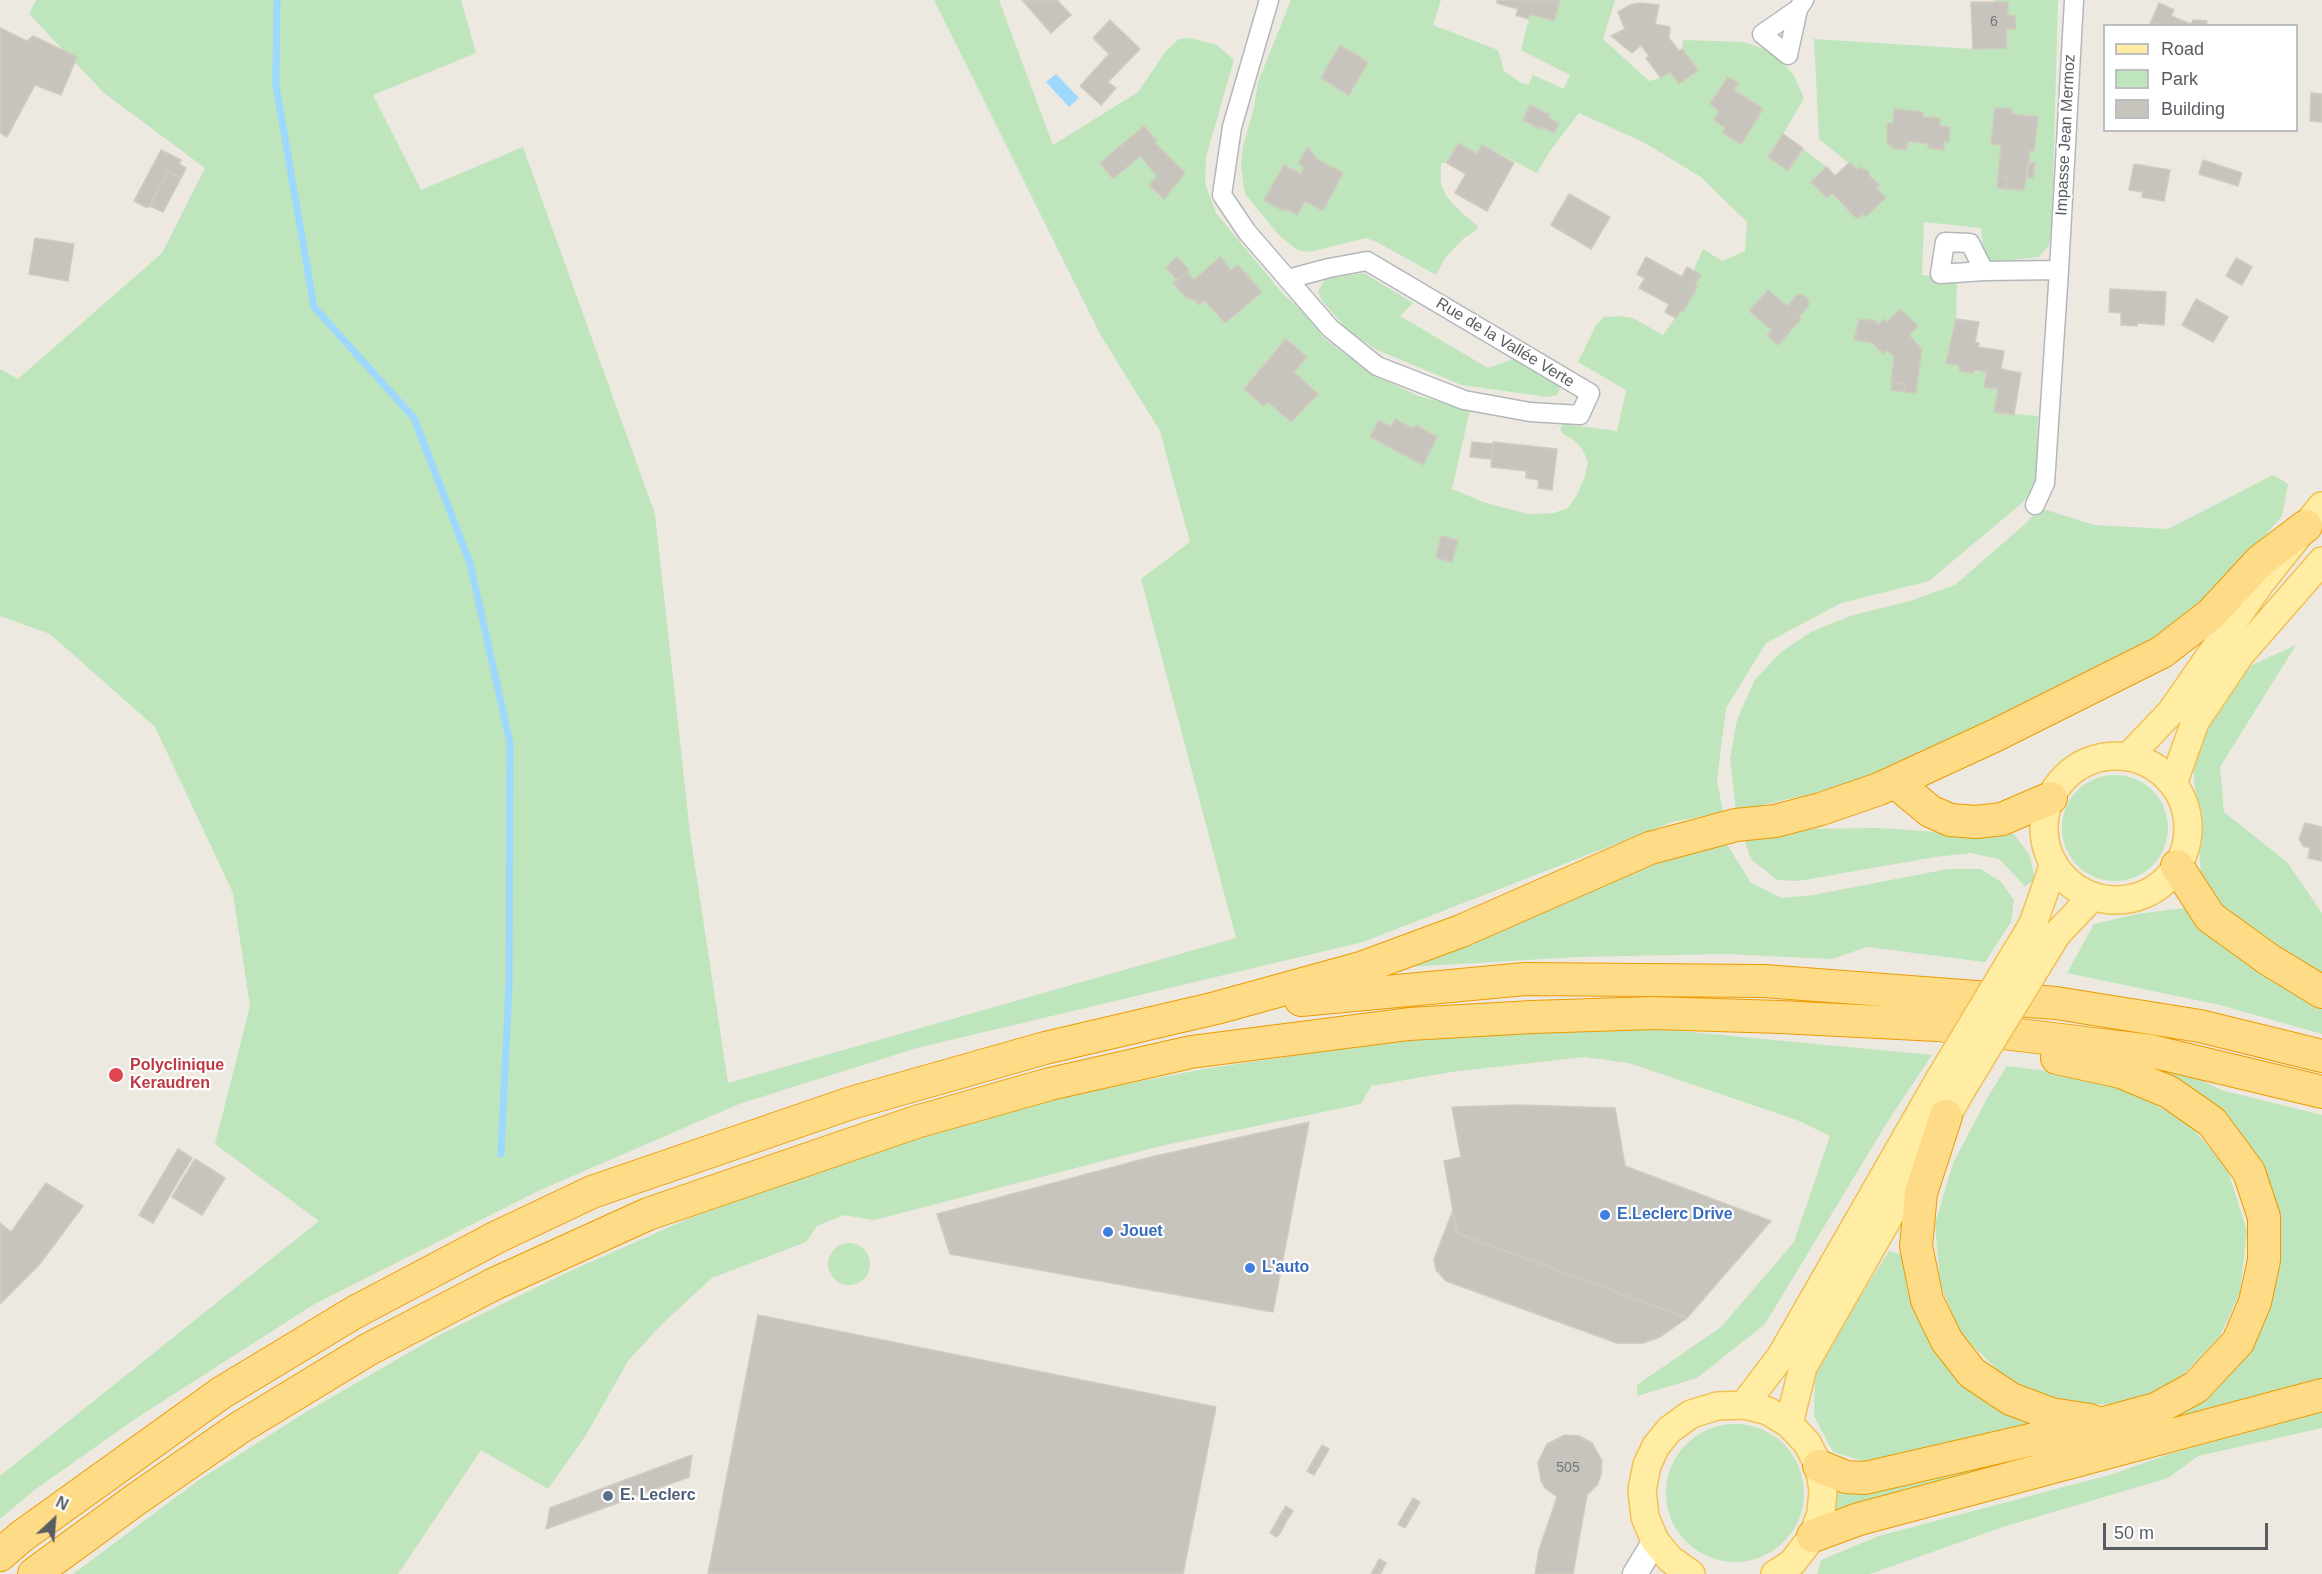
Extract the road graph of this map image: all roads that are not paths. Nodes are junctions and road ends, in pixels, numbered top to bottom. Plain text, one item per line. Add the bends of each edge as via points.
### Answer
1 (1269, 0) edge
2 (2074, 0) edge
3 (2059, 270) junction
4 (1984, 271) dead end
5 (1288, 279) junction
6 (2035, 505) dead end
7 (2314, 516) edge
8 (2322, 561) edge
9 (2128, 757) junction
10 (1894, 782) junction
11 (2173, 784) junction
12 (2050, 798) junction
13 (2054, 864) junction
14 (2177, 866) junction
15 (2093, 896) junction
16 (2045, 929) junction
17 (2322, 992) edge
18 (1216, 1008) junction
19 (1780, 1017) junction
20 (2322, 1056) edge
21 (1950, 1085) junction
22 (2322, 1092) edge
23 (1946, 1116) junction
24 (2322, 1395) edge
25 (1744, 1405) junction
26 (2108, 1422) junction
27 (1789, 1424) junction
28 (1819, 1467) junction
29 (1813, 1536) junction
30 (1655, 1541) junction
31 (7, 1548) edge
32 (1787, 1570) edge
33 (34, 1574) edge
34 (1635, 1574) edge
35 (1691, 1574) edge

1 - 5 street, Rue de la Vallée Verte via 1232,127 1222,195 1246,231
2 - 3 street, Impasse Jean Mermoz
3 - 4 street
3 - 6 street, Impasse Jean Mermoz via 2044,483
5 - 5 street, Rue de la Vallée Verte via 1330,328 1377,366 1464,400 1530,412 1580,415 1590,393 1367,261
7 - 9 main road via 2261,582 2171,712
7 - 10 highway via 2260,561 2210,615 2162,652
8 - 11 main road via 2240,655 2195,722
9 - 11 main road via 2153,766
9 - 12 main road via 2082,764 2069,773
10 - 12 highway via 1930,811 1950,820 2002,819
10 - 18 highway via 1821,809 1736,825 1650,848 1461,931 1361,968
11 - 14 main road via 2188,824 2184,852
12 - 13 main road via 2044,825
13 - 15 main road via 2064,878
13 - 16 main road
14 - 15 main road via 2147,893 2128,899
14 - 17 highway via 2210,917
15 - 16 main road
16 - 21 main road, bridge
18 - 20 highway via 1525,979 1764,981 2056,1003 2200,1026
18 - 31 highway via 1046,1048 851,1103 592,1192 355,1312 221,1394
19 - 22 highway via 1938,1025 2151,1051
19 - 26 highway via 2032,1052 2121,1072 2169,1092 2212,1122 2249,1172 2264,1217 2264,1260 2255,1302 2238,1342 2196,1387 2156,1409
19 - 33 highway via 1653,1012 1409,1024 1191,1052 1050,1084 916,1122 648,1214 494,1284 369,1349 239,1428
21 - 23 main road
21 - 25 main road via 1781,1356
23 - 26 highway via 1921,1193 1916,1246 1927,1300 1947,1341 1972,1373 2011,1399 2051,1414
23 - 27 main road via 1803,1367
24 - 29 highway via 1858,1519
25 - 27 main road via 1768,1411
25 - 30 main road via 1717,1406 1691,1414 1669,1430 1656,1446 1642,1490 1645,1517
26 - 28 highway via 1865,1478 1846,1477
27 - 28 main road via 1807,1443
28 - 29 main road via 1822,1502
29 - 32 main road
30 - 34 main road
30 - 35 main road via 1670,1559

